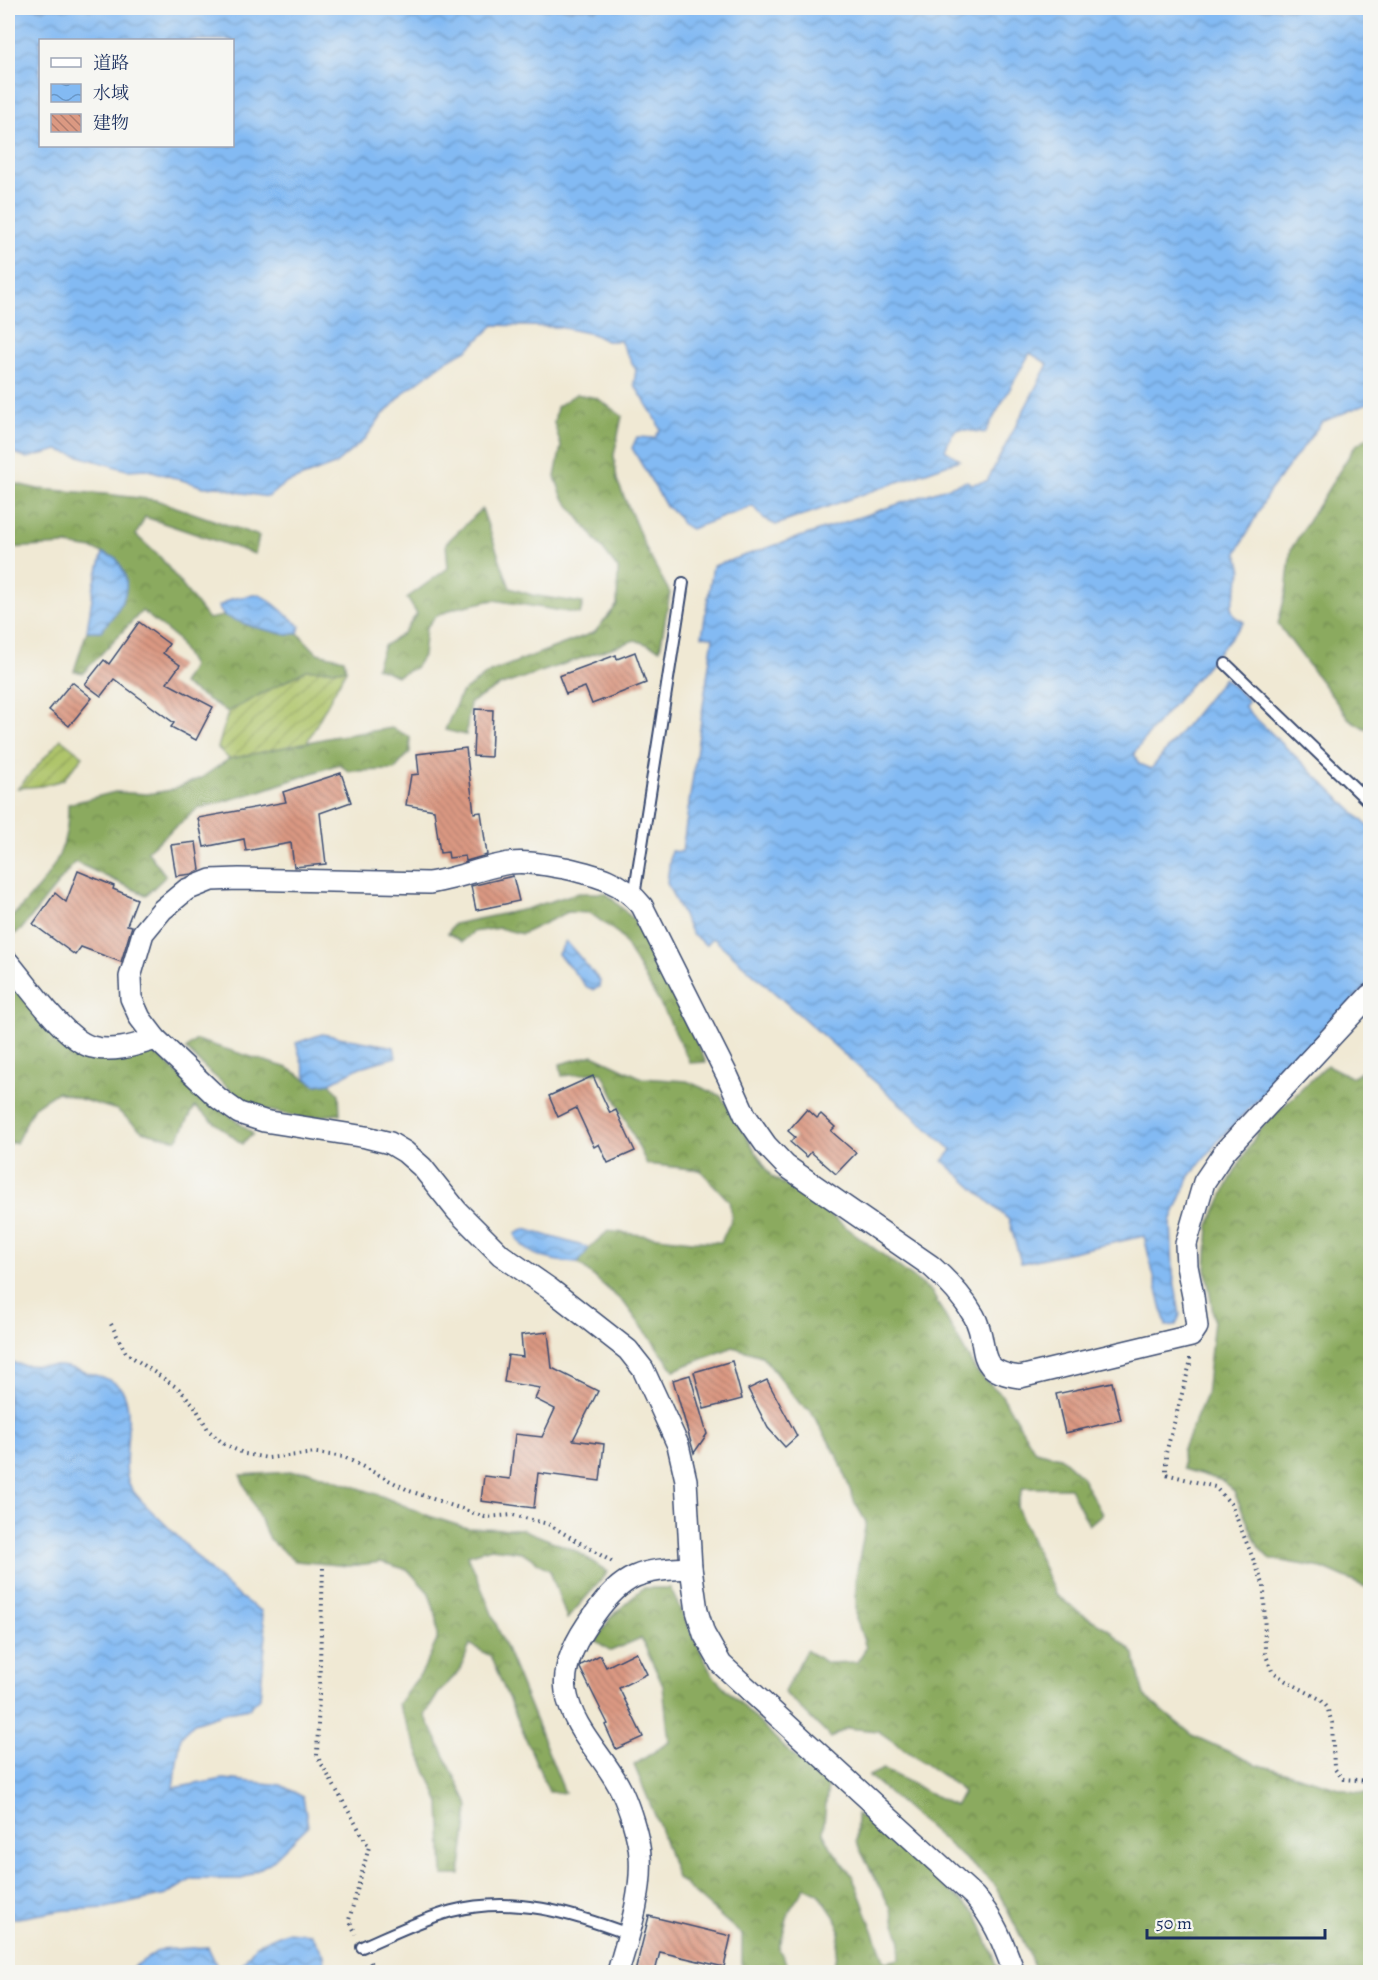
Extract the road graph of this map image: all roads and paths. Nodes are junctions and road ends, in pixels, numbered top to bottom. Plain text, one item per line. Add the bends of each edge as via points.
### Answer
1 (683, 583) dead end
2 (1226, 664) dead end
3 (1371, 803) edge
4 (634, 896) junction
5 (8, 962) edge
6 (1371, 995) edge
7 (156, 1039) junction
8 (111, 1324) dead end
9 (1191, 1336) junction
10 (323, 1568) dead end
11 (691, 1568) junction
12 (635, 1575) junction
13 (1371, 1782) edge
14 (628, 1934) junction
15 (362, 1947) junction
16 (375, 1972) edge
17 (618, 1972) edge
18 (1014, 1972) edge

1 - 4 lane
2 - 3 lane
4 - 7 street via 599,876 534,862 509,863 429,883 211,880 186,890 143,933 130,977 132,998 140,1018
4 - 9 street via 745,1114 766,1145 786,1166 945,1279 975,1318 987,1360 994,1370 1020,1377
5 - 7 street via 69,1034 90,1047 132,1046
6 - 9 street via 1225,1151 1204,1182 1186,1244 1197,1327
7 - 11 street via 238,1113 264,1121 366,1137 390,1143 405,1152 501,1255 628,1350 643,1370 678,1445 686,1480
8 - 12 path via 126,1353 179,1389 209,1431 224,1444 245,1454 268,1458 316,1453 344,1456 410,1491 485,1517 513,1515 548,1524
9 - 13 path via 1190,1364 1166,1453 1166,1474 1215,1487 1231,1504 1264,1586 1265,1653 1272,1671 1327,1707 1332,1723 1334,1768 1343,1779
10 - 15 path via 317,1756 369,1847 349,1920
11 - 12 street
11 - 18 street via 704,1634 721,1664 974,1896 997,1928
12 - 14 street via 617,1586 587,1624 567,1665 566,1690 576,1718 621,1790 633,1823 640,1856 639,1886
14 - 15 lane via 542,1908 486,1906 453,1911
14 - 17 street
15 - 16 path

